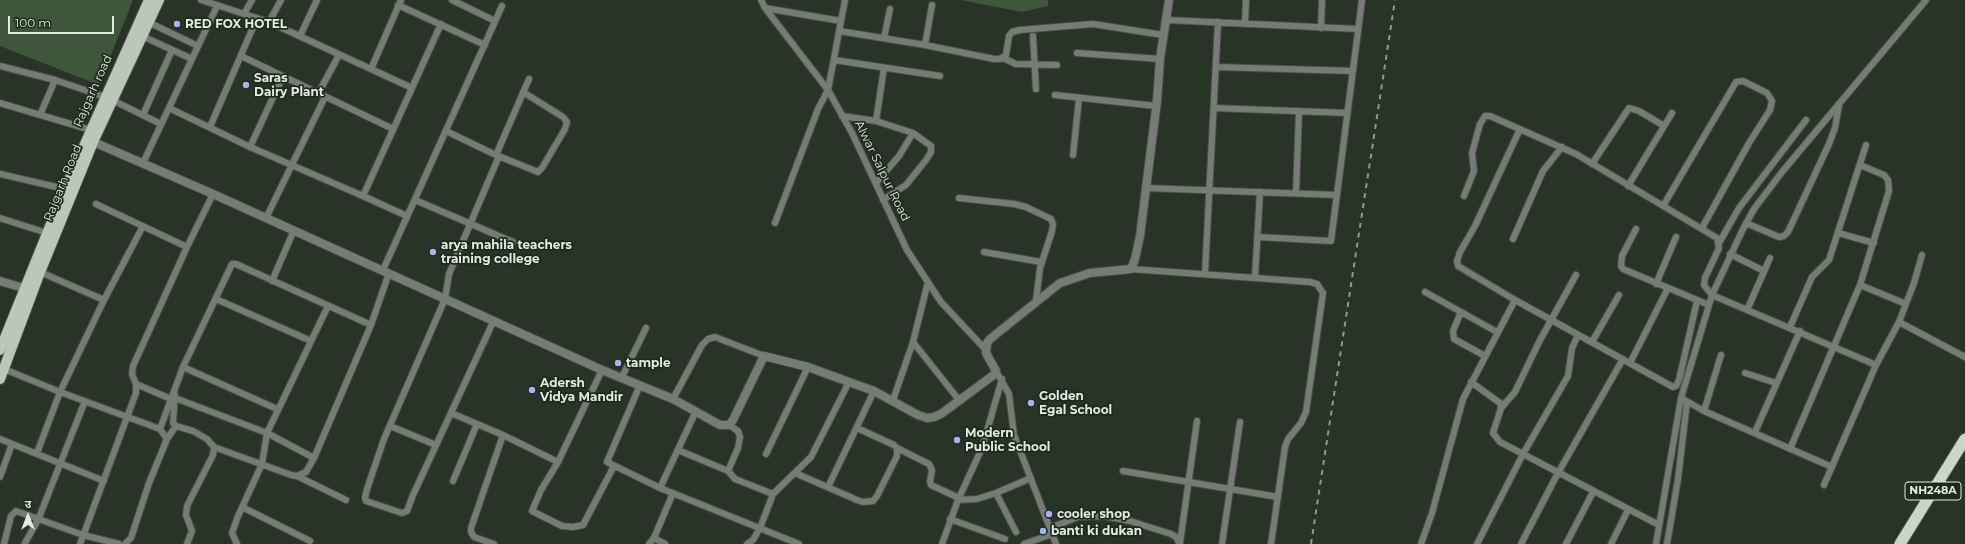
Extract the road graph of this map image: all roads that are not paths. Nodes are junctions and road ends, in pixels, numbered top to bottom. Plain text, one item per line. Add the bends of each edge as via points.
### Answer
1 (149, 0) edge
2 (159, 0) edge
3 (201, 0) edge
4 (252, 0) edge
5 (281, 0) edge
6 (317, 0) edge
7 (452, 0) edge
8 (761, 0) edge
9 (845, 0) edge
10 (1169, 0) edge
11 (1246, 0) edge
12 (1322, 0) edge
13 (1362, 0) edge
14 (1926, 0) edge
15 (400, 2) edge
16 (932, 5) dead end
17 (216, 6) junction
18 (502, 6) dead end
19 (765, 8) junction
20 (890, 9) dead end
21 (244, 14) junction
22 (257, 18) junction
23 (1167, 20) junction
24 (495, 21) junction
25 (841, 21) junction
26 (148, 22) junction
27 (270, 22) junction
28 (1218, 22) junction
29 (441, 24) junction
30 (1245, 24) junction
31 (1321, 28) junction
32 (1358, 29) junction
33 (839, 31) junction
34 (1163, 35) junction
35 (142, 36) junction
36 (300, 36) junction
37 (1033, 36) dead end
38 (884, 38) junction
39 (485, 44) junction
40 (925, 45) junction
41 (198, 46) junction
42 (172, 50) junction
43 (1077, 53) dead end
44 (339, 54) junction
45 (241, 56) junction
46 (1003, 58) junction
47 (192, 59) junction
48 (1160, 59) junction
49 (834, 60) junction
50 (1034, 64) junction
51 (1057, 65) dead end
52 (0, 66) edge
53 (1216, 66) junction
54 (884, 68) junction
55 (371, 69) junction
56 (1353, 71) junction
57 (284, 76) junction
58 (940, 76) dead end
59 (528, 79) dead end
60 (55, 80) junction
61 (412, 88) junction
62 (1036, 89) dead end
63 (828, 90) junction
64 (319, 92) junction
65 (522, 92) junction
66 (1055, 95) dead end
67 (325, 97) junction
68 (108, 98) junction
69 (1079, 98) junction
70 (0, 103) edge
71 (1839, 104) junction
72 (1156, 106) junction
73 (169, 108) junction
74 (1214, 108) junction
75 (1299, 111) junction
76 (1347, 113) junction
77 (1672, 113) dead end
78 (40, 115) junction
79 (143, 115) junction
80 (842, 116) junction
81 (1806, 120) dead end
82 (876, 121) junction
83 (161, 124) junction
84 (1664, 126) junction
85 (210, 127) junction
86 (393, 129) junction
87 (1520, 129) junction
88 (446, 131) junction
89 (913, 133) junction
90 (90, 137) junction
91 (1866, 145) dead end
92 (250, 147) junction
93 (1562, 147) junction
94 (1073, 155) dead end
95 (497, 156) junction
96 (143, 163) junction
97 (1592, 164) junction
98 (292, 165) junction
99 (1860, 165) junction
100 (0, 174) edge
101 (876, 184) junction
102 (1628, 186) junction
103 (1145, 188) junction
104 (65, 189) junction
105 (1209, 189) junction
106 (1260, 192) junction
107 (1296, 193) junction
108 (213, 194) junction
109 (363, 196) junction
110 (1337, 196) junction
111 (1464, 196) dead end
112 (959, 198) dead end
113 (415, 200) junction
114 (883, 200) junction
115 (96, 204) dead end
116 (1663, 206) junction
117 (408, 216) junction
118 (0, 218) edge
119 (266, 218) junction
120 (775, 223) dead end
121 (1746, 223) junction
122 (470, 224) junction
123 (143, 226) junction
124 (1702, 228) junction
125 (1636, 229) dead end
126 (294, 230) junction
127 (47, 233) junction
128 (1838, 233) junction
129 (1258, 237) junction
130 (1676, 237) dead end
131 (1513, 239) dead end
132 (513, 242) dead end
133 (1719, 243) junction
134 (1874, 243) junction
135 (187, 247) junction
136 (984, 252) dead end
137 (1730, 254) junction
138 (1922, 255) dead end
139 (1770, 258) dead end
140 (1041, 262) junction
141 (1131, 269) junction
142 (386, 271) junction
143 (1764, 271) junction
144 (40, 272) junction
145 (1205, 273) junction
146 (1576, 275) dead end
147 (1255, 277) junction
148 (0, 281) edge
149 (272, 281) junction
150 (928, 282) junction
151 (1656, 284) junction
152 (1860, 285) junction
153 (1668, 288) junction
154 (28, 290) junction
155 (1425, 292) dead end
156 (1619, 295) dead end
157 (1712, 295) junction
158 (216, 299) junction
159 (445, 299) junction
160 (104, 300) junction
161 (1515, 300) junction
162 (1036, 301) junction
163 (1697, 301) junction
164 (1906, 304) junction
165 (1709, 305) junction
166 (328, 306) junction
167 (1748, 310) junction
168 (1461, 312) junction
169 (494, 320) junction
170 (1551, 320) junction
171 (1899, 322) junction
172 (371, 326) junction
173 (1790, 327) junction
174 (646, 328) dead end
175 (1800, 331) junction
176 (1497, 332) junction
177 (1578, 335) junction
178 (311, 341) junction
179 (913, 342) junction
180 (1592, 342) junction
181 (1834, 347) junction
182 (985, 349) junction
183 (0, 350) edge
184 (1721, 355) dead end
185 (764, 356) junction
186 (1485, 356) junction
187 (1965, 358) edge
188 (1623, 359) junction
189 (1630, 363) junction
190 (1876, 365) junction
191 (183, 366) junction
192 (808, 367) junction
193 (4, 369) junction
194 (602, 370) junction
195 (996, 371) junction
196 (1745, 373) dead end
197 (622, 377) junction
198 (1002, 379) junction
199 (0, 380) edge
200 (849, 382) junction
201 (1471, 382) junction
202 (1776, 383) junction
203 (136, 384) junction
204 (640, 385) junction
205 (874, 391) junction
206 (60, 392) junction
207 (173, 399) junction
208 (673, 399) junction
209 (893, 400) junction
210 (959, 400) junction
211 (1684, 400) junction
212 (85, 401) junction
213 (1501, 408) junction
214 (277, 409) junction
215 (696, 411) junction
216 (1704, 411) junction
217 (451, 413) junction
218 (127, 417) junction
219 (1197, 421) dead end
220 (1240, 422) dead end
221 (477, 424) junction
222 (729, 425) junction
223 (176, 426) junction
224 (390, 426) junction
225 (857, 428) junction
226 (160, 429) junction
227 (1755, 432) junction
228 (267, 433) junction
229 (503, 435) junction
230 (0, 439) edge
231 (167, 439) junction
232 (1965, 439) edge
233 (12, 444) junction
234 (436, 445) junction
235 (214, 447) junction
236 (897, 448) junction
237 (1790, 449) junction
238 (678, 450) junction
239 (37, 453) junction
240 (766, 454) dead end
241 (1523, 454) junction
242 (314, 458) junction
243 (558, 462) junction
244 (61, 463) junction
245 (262, 464) junction
246 (614, 466) junction
247 (1832, 467) junction
248 (728, 471) junction
249 (1123, 471) dead end
250 (795, 473) junction
251 (1558, 473) junction
252 (297, 476) junction
253 (0, 477) edge
254 (1031, 478) junction
255 (104, 481) junction
256 (453, 481) dead end
257 (1189, 482) junction
258 (1824, 485) dead end
259 (828, 487) junction
260 (660, 488) junction
261 (1230, 490) junction
262 (1593, 492) junction
263 (673, 493) junction
264 (773, 494) junction
265 (996, 494) junction
266 (1278, 497) junction
267 (958, 499) junction
268 (346, 500) dead end
269 (242, 507) junction
270 (1628, 510) junction
271 (950, 519) junction
272 (38, 520) junction
273 (1659, 525) junction
274 (760, 528) junction
275 (1051, 531) junction
276 (1016, 532) dead end
277 (83, 535) junction
278 (654, 538) junction
279 (1005, 539) dead end
280 (310, 540) dead end
281 (24, 543) edge
282 (4, 544) edge
283 (80, 544) edge
284 (119, 544) edge
285 (126, 544) edge
286 (187, 544) edge
287 (237, 544) edge
288 (494, 544) edge
289 (649, 544) edge
290 (665, 544) edge
291 (746, 544) edge
292 (799, 544) edge
293 (942, 544) edge
294 (1026, 544) edge
295 (1056, 544) edge
296 (1180, 544) edge
297 (1222, 544) edge
298 (1271, 544) edge
299 (1420, 544) edge
300 (1477, 544) edge
301 (1521, 544) edge
302 (1566, 544) edge
303 (1611, 544) edge
304 (1656, 544) edge
305 (1667, 544) edge
306 (1900, 544) edge

1 - 68 main road, Rajgarh road
2 - 26 main road, Rajgarh Road
3 - 17 street
4 - 21 street
5 - 27 street
6 - 36 street
7 - 24 street
8 - 19 street, Alwar Salpur Road
9 - 25 street
10 - 23 street
11 - 30 street
12 - 31 street
13 - 32 street
14 - 71 street
15 - 29 street
15 - 55 street
16 - 40 street
17 - 21 street
17 - 41 street
18 - 24 street
19 - 25 street
19 - 63 street, Alwar Salpur Road
20 - 38 street
21 - 22 street
22 - 27 street
22 - 45 street
23 - 28 street
23 - 34 street
24 - 39 street
25 - 33 street
26 - 35 main road, Rajgarh Road
26 - 41 street
27 - 36 street
28 - 30 street
28 - 53 street
29 - 39 street
29 - 61 street
30 - 31 street
31 - 32 street
32 - 56 street
33 - 38 street
33 - 49 street
34 - 46 street via 1093,24 1020,30 1012,32 1009,36
34 - 48 street
35 - 42 street
35 - 68 main road, Rajgarh Road
36 - 44 street
37 - 50 street
38 - 40 street
39 - 88 street
40 - 46 street via 994,59
41 - 47 street
42 - 47 street
42 - 79 street
43 - 48 street
44 - 55 street
44 - 64 street
45 - 57 street
45 - 85 street
46 - 50 street via 1016,64
47 - 73 street
48 - 72 street
49 - 54 street
49 - 63 street
50 - 51 street
50 - 62 street
52 - 60 street
53 - 56 street
53 - 74 street
54 - 58 street
54 - 82 street
55 - 61 street
56 - 76 street
57 - 64 street
57 - 92 street
59 - 65 street
60 - 68 street
60 - 78 street
61 - 86 street
63 - 80 street, Alwar Salpur Road
63 - 120 street via 818,109
64 - 67 street
65 - 95 street
65 - 95 street via 563,117 566,122 565,129 538,172
66 - 69 street
67 - 86 street
67 - 98 street
68 - 79 street
68 - 90 main road, Rajgarh road
69 - 72 street
69 - 94 street
70 - 78 street
71 - 121 street via 1782,172
71 - 121 street via 1829,144 1788,232 1779,237
72 - 103 street
73 - 83 street
73 - 85 street
74 - 75 street
74 - 105 street
75 - 76 street
75 - 107 street
76 - 110 street
77 - 84 street
78 - 90 street
79 - 83 street
80 - 82 street
80 - 101 street, Alwar Salpur Road
81 - 133 street via 1739,208
82 - 89 street
83 - 96 street
84 - 97 street via 1639,111 1628,108
84 - 102 street
85 - 92 street
86 - 109 street
87 - 93 street
87 - 111 street via 1490,116 1482,118 1472,153 1474,171
87 - 161 street via 1457,261 1462,270
88 - 95 street
88 - 113 street
89 - 101 street via 899,156
89 - 114 street via 931,146 930,152 906,185
90 - 96 street
90 - 104 main road, Rajgarh road
90 - 144 main road, Rajgarh Road
91 - 99 street
92 - 98 street
93 - 97 street
93 - 131 street via 1543,171
95 - 122 street
96 - 108 street
97 - 102 street
98 - 109 street
98 - 119 street
99 - 128 street
99 - 134 street via 1884,175 1890,185
100 - 104 street
101 - 114 street, Alwar Salpur Road
102 - 116 street
103 - 105 street
103 - 141 street via 1140,236
104 - 127 main road, Rajgarh road
105 - 106 street
105 - 145 street
106 - 107 street
106 - 129 street
107 - 110 street
108 - 119 street
108 - 135 street
109 - 117 street
110 - 129 street via 1331,241
112 - 140 street via 1014,204 1051,219 1052,231
113 - 117 street
113 - 122 street
114 - 150 street, Alwar Salpur Road via 907,250
115 - 123 street
116 - 124 street
116 - 124 street via 1736,82 1743,81 1767,93 1772,101 1770,110
117 - 142 street
118 - 127 street
119 - 126 street
121 - 137 street
122 - 132 street
122 - 159 street via 449,274
123 - 135 street
123 - 160 street
124 - 133 street via 1717,238
125 - 151 street via 1622,256 1621,266 1627,272
126 - 142 street
126 - 149 street
127 - 154 main road, Rajgarh road
128 - 134 street
128 - 173 street via 1829,260 1812,277
129 - 147 street
130 - 151 street
133 - 157 street via 1704,285
134 - 152 street
135 - 203 street via 133,366 132,374
136 - 140 street
137 - 143 street
137 - 157 street
138 - 164 street
139 - 143 street
140 - 162 street
141 - 145 street
141 - 162 street via 1080,275 1060,283
142 - 159 street
142 - 172 street
143 - 167 street
144 - 154 main road, Rajgarh Road
144 - 160 street
145 - 147 street
146 - 170 street
147 - 266 street via 1310,282 1317,284 1324,293 1306,412 1285,447
148 - 154 street
149 - 158 street via 232,264
149 - 166 street
150 - 179 street
150 - 182 street, Alwar Salpur Road via 941,302
151 - 153 street
152 - 164 street
152 - 181 street
153 - 163 street
153 - 189 street
154 - 183 main road, Rajgarh road
154 - 193 main road, Rajgarh Road
155 - 168 street
156 - 180 street
157 - 165 street
157 - 167 street
158 - 178 street
158 - 191 street
159 - 169 street
159 - 224 street
160 - 206 street
161 - 170 street
161 - 176 street
162 - 182 street via 994,334
163 - 165 street
163 - 189 street via 1676,386 1669,386
164 - 171 street
165 - 211 street
166 - 172 street
166 - 178 street
167 - 173 street
168 - 176 street
168 - 186 street via 1453,331 1454,340
169 - 194 street
169 - 217 street
170 - 177 street
170 - 213 street via 1515,392
171 - 187 street
171 - 190 street
172 - 242 street
173 - 175 street
174 - 197 street
175 - 181 street
175 - 202 street
176 - 186 street
177 - 180 street
177 - 241 street via 1572,348 1568,376
178 - 214 street
179 - 209 street
179 - 210 street
180 - 188 street
181 - 190 street
181 - 237 street
182 - 195 street
184 - 216 street
185 - 192 street
185 - 208 street via 714,337 708,338 702,344
185 - 222 street
186 - 201 street
188 - 189 street
188 - 251 street
190 - 247 street
191 - 207 street
191 - 214 street
192 - 200 street
192 - 240 street
193 - 199 main road, Rajgarh Road
193 - 206 street
194 - 197 street
194 - 243 street
195 - 198 street
195 - 210 street
196 - 202 street
197 - 204 street
198 - 254 street via 1009,394 1014,435
198 - 267 street via 982,448
200 - 205 street
200 - 250 street via 810,457
201 - 213 street via 1497,399
201 - 299 street via 1463,399 1432,514
202 - 227 street
203 - 207 street
203 - 218 street via 136,393
204 - 208 street
204 - 246 street via 607,462
205 - 209 street
205 - 225 street
206 - 212 street
206 - 239 street
207 - 223 street via 173,423
207 - 226 street
207 - 228 street
208 - 215 street
209 - 210 street via 927,418 941,414
211 - 216 street
211 - 273 street
211 - 305 street via 1678,479
212 - 218 street
212 - 244 street
213 - 241 street via 1494,428 1495,437
214 - 228 street
215 - 222 street via 720,425
215 - 238 street
216 - 227 street
217 - 221 street
217 - 234 street
218 - 226 street
218 - 255 street
219 - 257 street
220 - 261 street
221 - 229 street
221 - 256 street
222 - 248 street via 738,431 740,437
223 - 231 street
223 - 235 street via 193,431 207,439
224 - 234 street
224 - 234 street via 367,490 365,498 368,502 402,513 408,512
225 - 236 street
225 - 259 street
226 - 231 street
227 - 237 street
228 - 242 street
228 - 245 street
229 - 243 street
229 - 288 street via 471,528 474,537
230 - 233 street
231 - 285 street via 131,538
232 - 306 highway, NH248A
233 - 239 street
233 - 253 street
235 - 245 street
235 - 286 street via 213,455 187,506 186,515 192,532
236 - 259 street via 896,456 873,501 863,502
236 - 267 street via 929,464 932,470 931,485
237 - 247 street
238 - 248 street
238 - 260 street
239 - 244 street
241 - 251 street
241 - 300 street
242 - 252 street via 306,472
243 - 246 street via 532,511 562,526 572,528 586,521
244 - 255 street
244 - 272 street
245 - 252 street
245 - 269 street
246 - 260 street
247 - 258 street
248 - 264 street via 734,479
249 - 257 street
250 - 259 street
250 - 264 street
251 - 262 street
251 - 301 street
252 - 268 street
254 - 265 street
254 - 275 street
255 - 277 street
257 - 261 street
257 - 296 street
260 - 263 street
261 - 266 street
261 - 297 street
262 - 270 street
262 - 302 street
263 - 274 street
263 - 278 street
264 - 274 street
265 - 267 street via 977,499
265 - 276 street
266 - 298 street
267 - 271 street
269 - 280 street
269 - 287 street via 232,533
270 - 273 street
270 - 303 street
271 - 279 street
271 - 293 street
272 - 277 street
272 - 281 street
272 - 282 street via 20,512 13,512
273 - 304 street
274 - 291 street via 753,540
274 - 292 street
275 - 294 street
275 - 295 street
275 - 296 street via 1078,517 1104,516 1171,534
277 - 283 street
277 - 284 street
278 - 289 street
278 - 290 street

